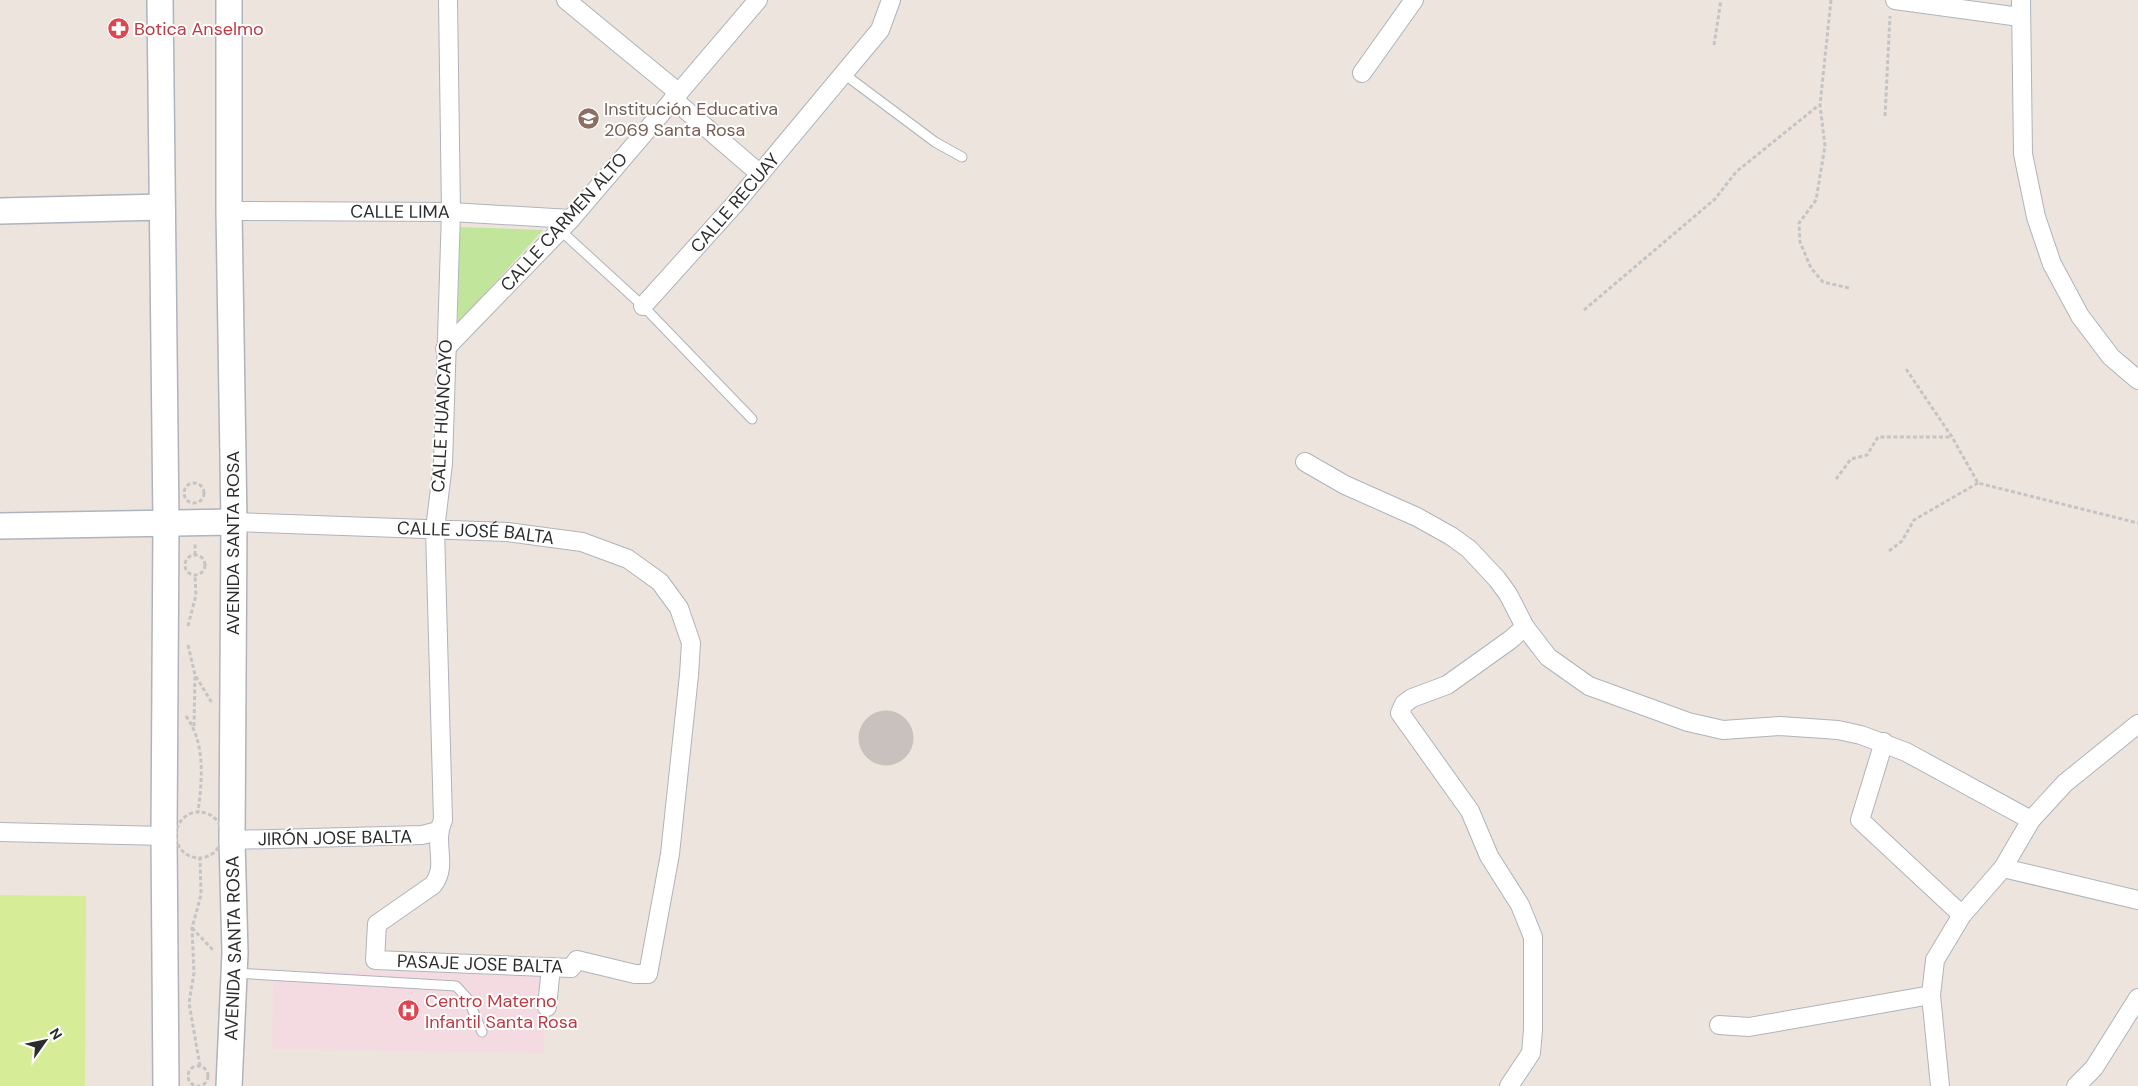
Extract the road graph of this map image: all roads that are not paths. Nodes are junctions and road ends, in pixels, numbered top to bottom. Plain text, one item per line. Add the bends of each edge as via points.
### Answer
1 (160, 0) edge
2 (229, 0) edge
3 (448, 0) edge
4 (566, 0) edge
5 (758, 0) edge
6 (891, 0) edge
7 (1414, 0) edge
8 (1893, 5) edge
9 (2021, 8) edge
10 (1362, 73) dead end
11 (844, 74) junction
12 (676, 96) junction
13 (962, 157) dead end
14 (760, 174) junction
15 (162, 207) junction
16 (0, 211) edge
17 (229, 211) junction
18 (451, 212) junction
19 (565, 224) junction
20 (643, 306) junction
21 (446, 349) junction
22 (2138, 380) edge
23 (752, 419) dead end
24 (1305, 462) dead end
25 (234, 522) junction
26 (166, 523) junction
27 (0, 526) edge
28 (435, 529) junction
29 (1525, 626) junction
30 (2138, 724) edge
31 (1884, 742) junction
32 (2031, 820) junction
33 (438, 831) junction
34 (0, 832) edge
35 (164, 836) junction
36 (232, 840) junction
37 (670, 854) joint
38 (2003, 868) junction
39 (2138, 900) edge
40 (1962, 915) junction
41 (551, 967) junction
42 (234, 973) junction
43 (1931, 995) junction
44 (2138, 998) edge
45 (546, 1007) dead end
46 (1719, 1025) dead end
47 (482, 1032) dead end
48 (166, 1086) edge
49 (229, 1086) edge
50 (1509, 1086) edge
51 (1940, 1086) edge
52 (2076, 1086) edge

1 - 15 main road
2 - 17 main road, AVENIDA SANTA ROSA
3 - 18 street, CALLE HUANCAYO
4 - 12 street
5 - 12 street, CALLE CARMEN ALTO
6 - 11 street, CALLE RECUAY via 880,30
7 - 10 street
8 - 9 street
9 - 22 street via 2023,154 2036,217 2052,264 2080,316 2111,357
11 - 13 lane via 935,142
11 - 14 street, CALLE RECUAY
12 - 14 street
12 - 19 street, CALLE CARMEN ALTO
14 - 20 street, CALLE RECUAY
15 - 16 main road
15 - 26 main road
17 - 18 street, CALLE LIMA
17 - 25 main road, AVENIDA SANTA ROSA
18 - 19 street, CALLE LIMA
18 - 21 street, CALLE HUANCAYO
19 - 20 lane
19 - 21 street, CALLE CARMEN ALTO
20 - 23 lane
21 - 28 street, CALLE HUANCAYO via 444,464
24 - 29 street via 1345,485 1417,517 1469,549 1508,594
25 - 26 main road, CALLE JOSÉ BALTA
25 - 28 street, CALLE JOSÉ BALTA
25 - 36 main road, AVENIDA SANTA ROSA
26 - 27 main road, CALLE JOSÉ BALTA
26 - 35 main road
28 - 33 street, CALLE HUANCAYO via 443,820
28 - 37 street, CALLE JOSÉ BALTA via 507,532 582,542 628,559 660,582 679,608 691,643
29 - 31 street via 1548,657 1589,686 1688,722 1724,730 1780,726 1838,730
29 - 50 street via 1447,684 1412,698 1400,713 1470,811 1489,856 1520,905 1533,937 1534,1030 1531,1053
30 - 32 street via 2065,783
31 - 32 street
31 - 40 street via 1860,820
32 - 38 street
33 - 36 street, JIRÓN JOSE BALTA via 422,836
33 - 41 street, PASAJE JOSE BALTA via 439,877 419,896 377,924 375,960
34 - 35 street
35 - 48 main road
36 - 42 main road, AVENIDA SANTA ROSA
37 - 41 street, PASAJE JOSE BALTA via 648,974 576,960 571,968
38 - 39 street
38 - 40 street
40 - 43 street via 1935,960
41 - 45 street
42 - 47 lane via 456,986 468,1000
42 - 49 main road, AVENIDA SANTA ROSA
43 - 46 street via 1749,1027
43 - 51 street
44 - 52 street via 2094,1068

